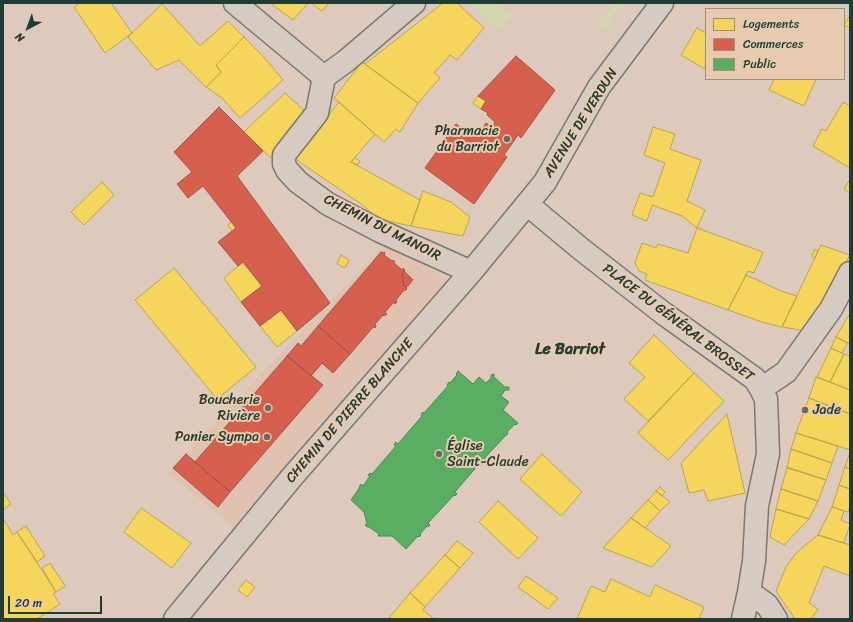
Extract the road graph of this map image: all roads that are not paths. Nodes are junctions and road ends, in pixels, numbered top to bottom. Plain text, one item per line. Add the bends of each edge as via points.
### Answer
1 (235, 3) edge
2 (414, 3) edge
3 (662, 3) edge
4 (324, 77) junction
5 (528, 204) junction
6 (471, 272) junction
7 (850, 272) edge
8 (761, 389) junction
9 (749, 592) junction
10 (175, 619) edge
11 (743, 619) edge
12 (776, 619) edge

1 - 4 street
2 - 4 street
3 - 5 street, AVENUE DE VERDUN via 600,87 545,182
4 - 6 street, CHEMIN DU MANOIR via 317,113 284,155 287,170 298,182 328,204 380,231
5 - 6 street, CHEMIN DE PIERRE BLANCHE
5 - 8 street, PLACE DU GÉNÉRAL BROSSET via 650,303 754,379
6 - 10 street, CHEMIN DE PIERRE BLANCHE via 292,477
7 - 8 street via 831,309 786,372
8 - 9 street, PLACE DU GÉNÉRAL BROSSET via 766,399 768,454 757,506 754,561
9 - 11 street, PLACE DU GÉNÉRAL BROSSET
9 - 12 street via 766,605

